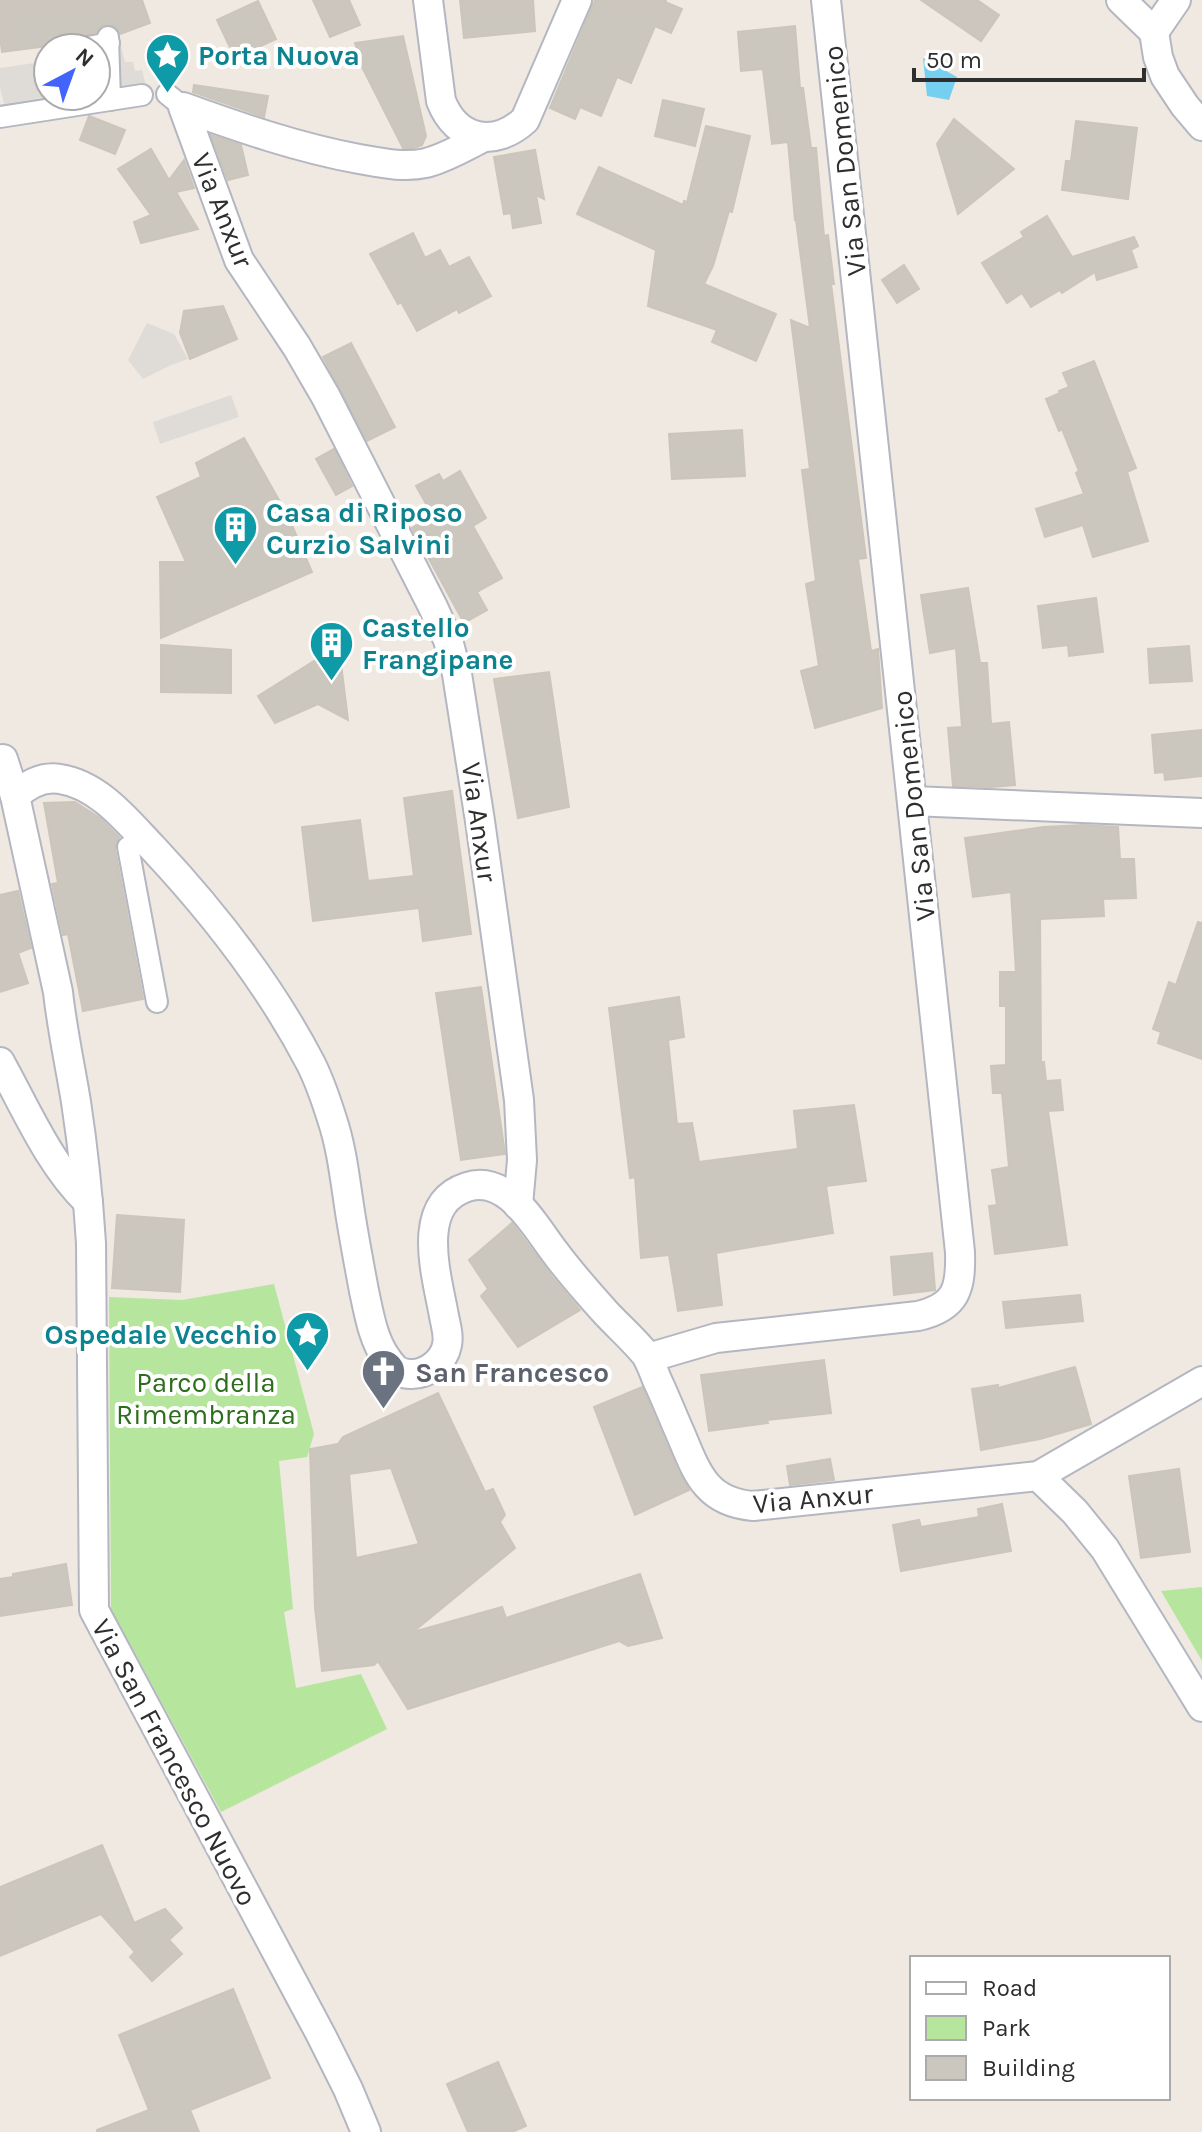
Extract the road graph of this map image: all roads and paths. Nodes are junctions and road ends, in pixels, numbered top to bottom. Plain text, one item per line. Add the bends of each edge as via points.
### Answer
1 (428, 0) edge
2 (577, 0) edge
3 (826, 0) edge
4 (1121, 0) edge
5 (1176, 0) edge
6 (1154, 32) junction
7 (158, 97) junction
8 (112, 100) edge
9 (32, 112) edge
10 (0, 117) edge
11 (1202, 126) edge
12 (482, 138) junction
13 (1, 748) edge
14 (15, 796) junction
15 (912, 801) junction
16 (1202, 813) edge
17 (128, 847) dead end
18 (157, 1002) dead end
19 (0, 1062) edge
20 (88, 1202) junction
21 (518, 1205) junction
22 (648, 1358) junction
23 (1202, 1381) edge
24 (1038, 1476) junction
25 (1202, 1707) edge
26 (366, 2132) edge

1 - 12 street via 446,115 468,134
2 - 12 street via 525,120 499,137
3 - 15 street, Via San Domenico
4 - 6 street
5 - 6 street
6 - 11 street via 1165,76
7 - 8 street
7 - 12 street, Via Anxur via 293,144 394,165 425,163
7 - 21 street, Via Anxur via 239,260 326,397 448,640 469,746 519,1100
9 - 10 street
13 - 14 street, Via San Francesco Nuovo
14 - 20 street, Via San Francesco Nuovo via 58,992
14 - 21 street via 57,778 111,805 203,905 278,1007 316,1074 335,1126 370,1318 394,1369 420,1373 438,1362 448,1344 434,1247 435,1220 443,1203 479,1184 499,1190
15 - 16 street
15 - 22 street, Via San Domenico via 960,1252 955,1295 941,1308 918,1316 739,1334
17 - 18 street
19 - 20 street via 51,1153
20 - 26 street, Via San Francesco Nuovo via 94,1610 321,2035
21 - 22 street, Via Anxur via 577,1281
22 - 24 street, Via Anxur via 700,1478 730,1502 753,1506
23 - 24 street, Via Anxur
24 - 25 street via 1105,1549

